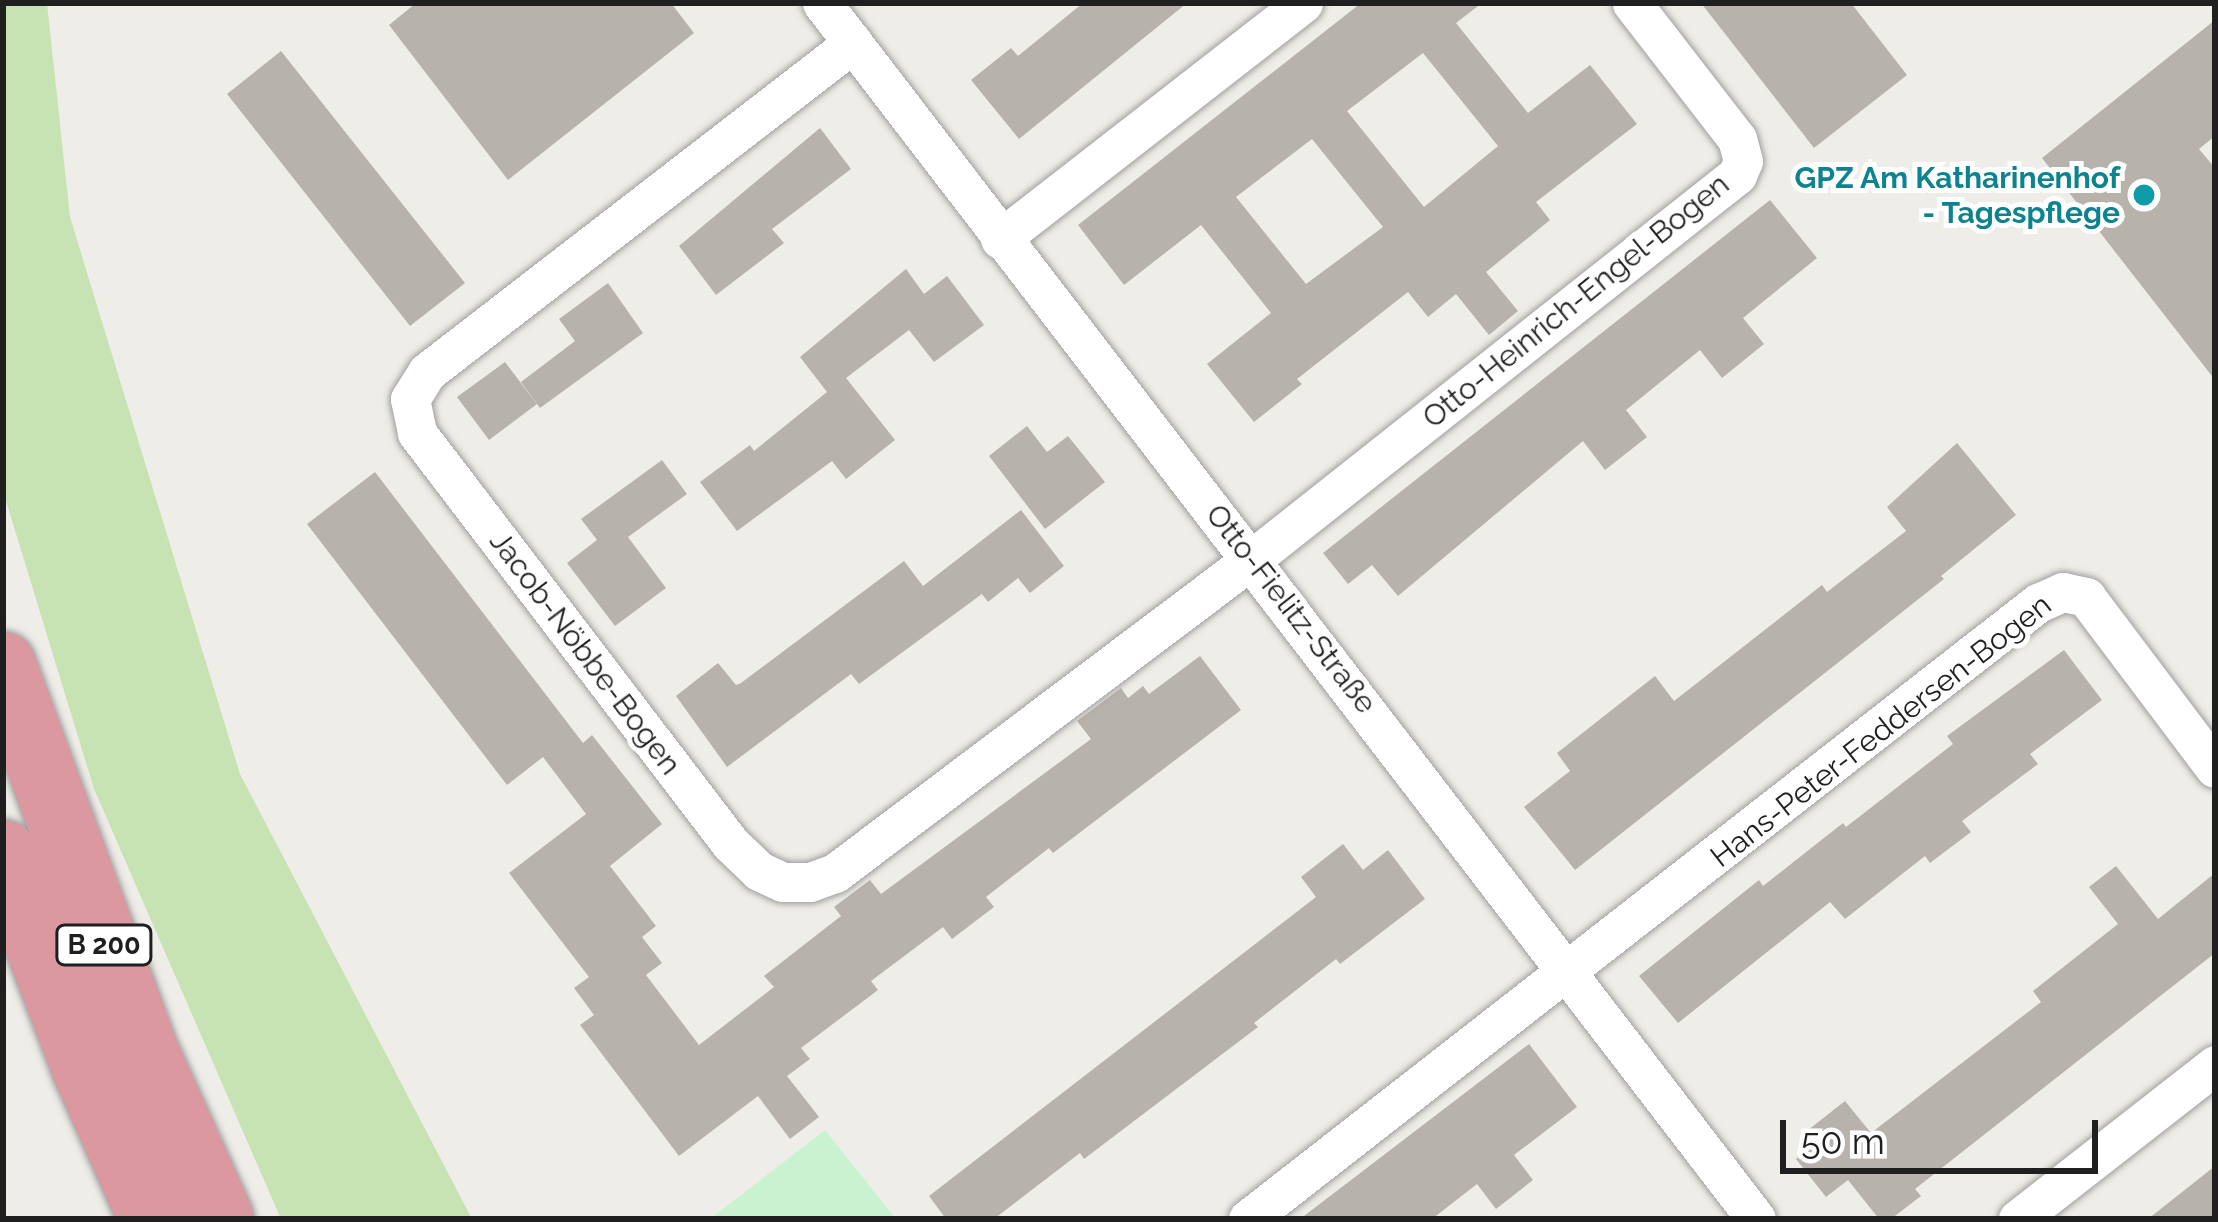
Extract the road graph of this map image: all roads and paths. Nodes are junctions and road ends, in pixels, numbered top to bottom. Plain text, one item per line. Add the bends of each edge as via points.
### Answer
1 (822, 3) edge
2 (1303, 3) edge
3 (1631, 3) edge
4 (854, 43) junction
5 (1000, 239) junction
6 (1252, 559) junction
7 (3, 665) edge
8 (2215, 768) edge
9 (3, 854) edge
10 (1570, 973) junction
11 (2215, 1066) edge
12 (152, 1219) edge
13 (221, 1219) edge
14 (1248, 1219) edge
15 (1756, 1219) edge
16 (2018, 1219) edge

1 - 4 street, Otto-Fielitz-Straße
2 - 5 street
3 - 6 street, Otto-Heinrich-Engel-Bogen via 1737,139 1737,175
4 - 5 street, Otto-Fielitz-Straße
4 - 6 street, Jacob-Nöbbe-Bogen via 427,372 410,399 417,433 730,843 783,882 835,873
5 - 6 street, Otto-Fielitz-Straße
6 - 10 street, Otto-Fielitz-Straße
7 - 13 highway, B 200 via 145,1051
8 - 10 street, Hans-Peter-Feddersen-Bogen via 2086,597 2063,592 2038,602
9 - 12 highway, B 200
10 - 14 street, Hans-Peter-Feddersen-Bogen
10 - 15 street, Otto-Fielitz-Straße
11 - 16 street

